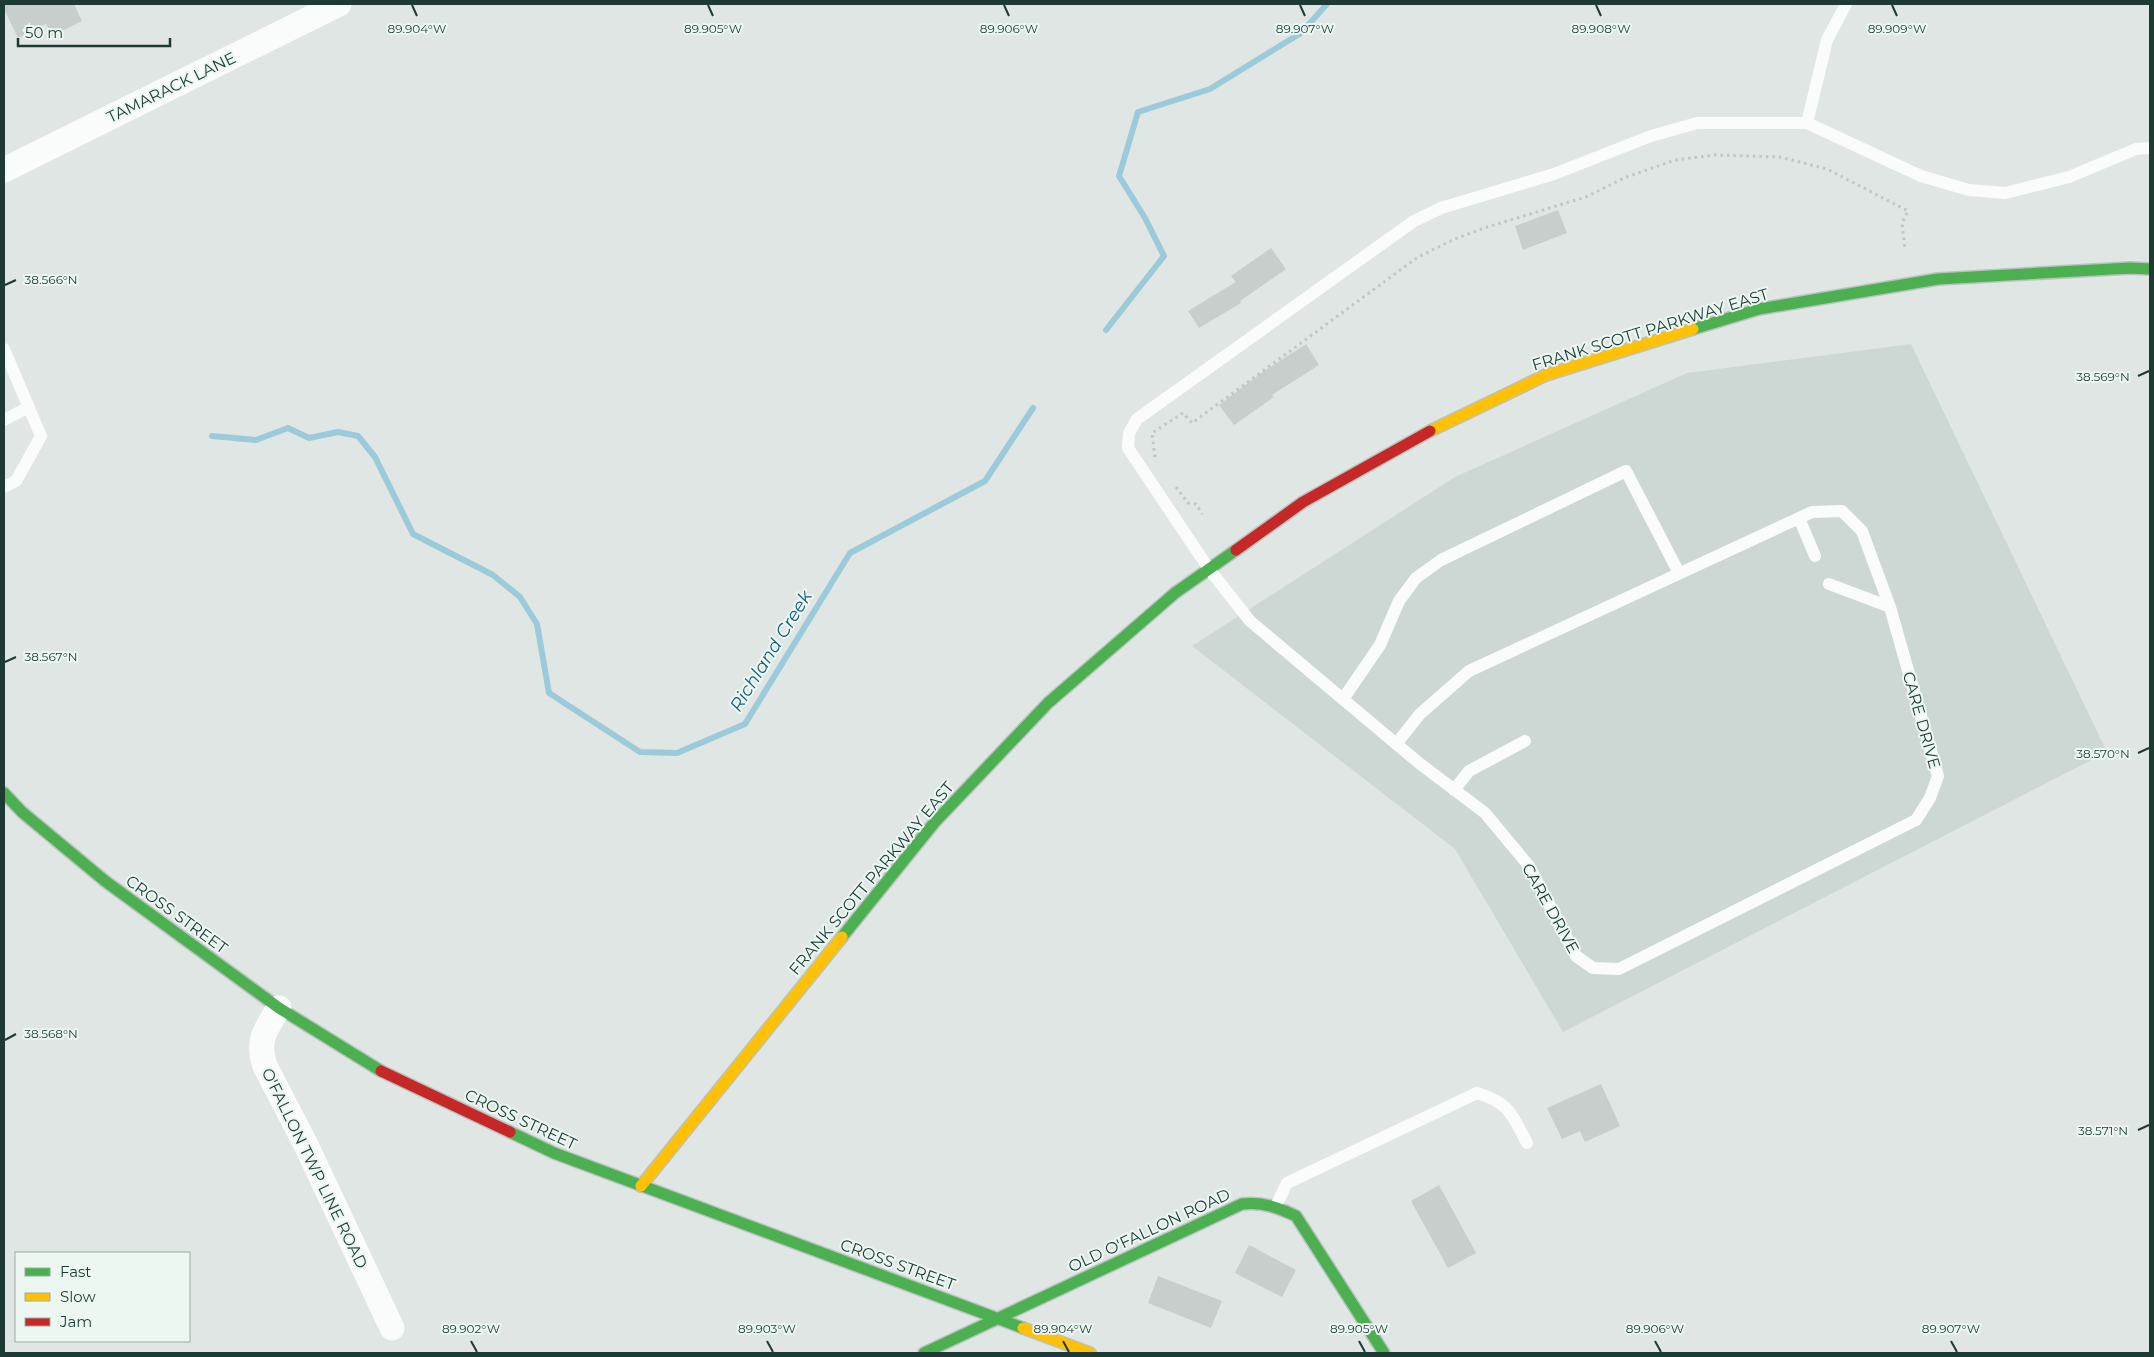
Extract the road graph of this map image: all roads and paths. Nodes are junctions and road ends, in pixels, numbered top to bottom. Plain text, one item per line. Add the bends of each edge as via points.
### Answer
1 (339, 4) edge
2 (1846, 4) edge
3 (1807, 123) junction
4 (2150, 147) edge
5 (4, 170) edge
6 (1905, 249) dead end
7 (2150, 269) edge
8 (4, 348) edge
9 (29, 406) junction
10 (4, 420) edge
11 (1156, 460) dead end
12 (1172, 482) dead end
13 (4, 487) edge
14 (1202, 514) dead end
15 (1799, 518) junction
16 (1816, 556) dead end
17 (1209, 569) junction
18 (1680, 574) junction
19 (1829, 584) dead end
20 (1890, 607) junction
21 (1343, 699) junction
22 (1524, 741) dead end
23 (1396, 744) junction
24 (1454, 790) junction
25 (4, 793) edge
26 (279, 1008) junction
27 (1527, 1144) dead end
28 (641, 1186) junction
29 (1276, 1206) junction
30 (998, 1319) junction
31 (392, 1328) dead end
32 (924, 1353) edge
33 (1090, 1353) edge
34 (1384, 1353) edge

1 - 5 street, TAMARACK LANE
2 - 3 lane via 1827,40
3 - 4 lane via 1921,176 1969,190 2005,193 2069,177 2136,149
3 - 17 lane, CARE DRIVE via 1697,123 1652,136 1554,174 1441,208 1414,220 1138,419 1129,433 1128,448
6 - 11 path via 1902,223 1908,211 1827,169 1780,158 1715,154 1675,160 1624,178 1586,197 1484,228 1418,257 1192,423 1183,413 1152,432
7 - 17 main road, FRANK SCOTT PARKWAY EAST via 1938,279 1759,309 1546,375 1427,432 1303,502
8 - 9 lane
9 - 10 lane
9 - 13 lane via 41,436 16,481
12 - 14 path via 1188,503 1196,504
15 - 16 lane
15 - 18 lane, CARE DRIVE
15 - 20 lane, CARE DRIVE via 1812,512 1842,511 1862,531
17 - 21 lane, CARE DRIVE via 1250,621
17 - 28 main road, FRANK SCOTT PARKWAY EAST via 1175,593 1048,703 934,823
18 - 21 lane via 1626,472 1441,560 1416,578 1399,601 1380,645
18 - 23 lane, CARE DRIVE via 1469,671 1420,714
19 - 20 lane
20 - 24 lane, CARE DRIVE via 1938,776 1930,798 1916,820 1619,969 1593,968 1576,956 1529,866 1485,813
21 - 23 lane, CARE DRIVE
22 - 24 lane via 1469,771
23 - 24 lane, CARE DRIVE
25 - 26 main road, CROSS STREET via 22,812 105,881
26 - 28 main road, CROSS STREET via 386,1074 554,1153
26 - 31 street, O'FALLON TWP LINE ROAD via 262,1035 262,1060
27 - 29 lane via 1505,1105 1477,1093 1287,1183
28 - 30 main road, CROSS STREET
29 - 30 main road, OLD O'FALLON ROAD via 1261,1202 1242,1204
29 - 34 main road, OLD O'FALLON ROAD via 1296,1216
30 - 32 main road, OLD O'FALLON ROAD
30 - 33 main road, CROSS STREET

